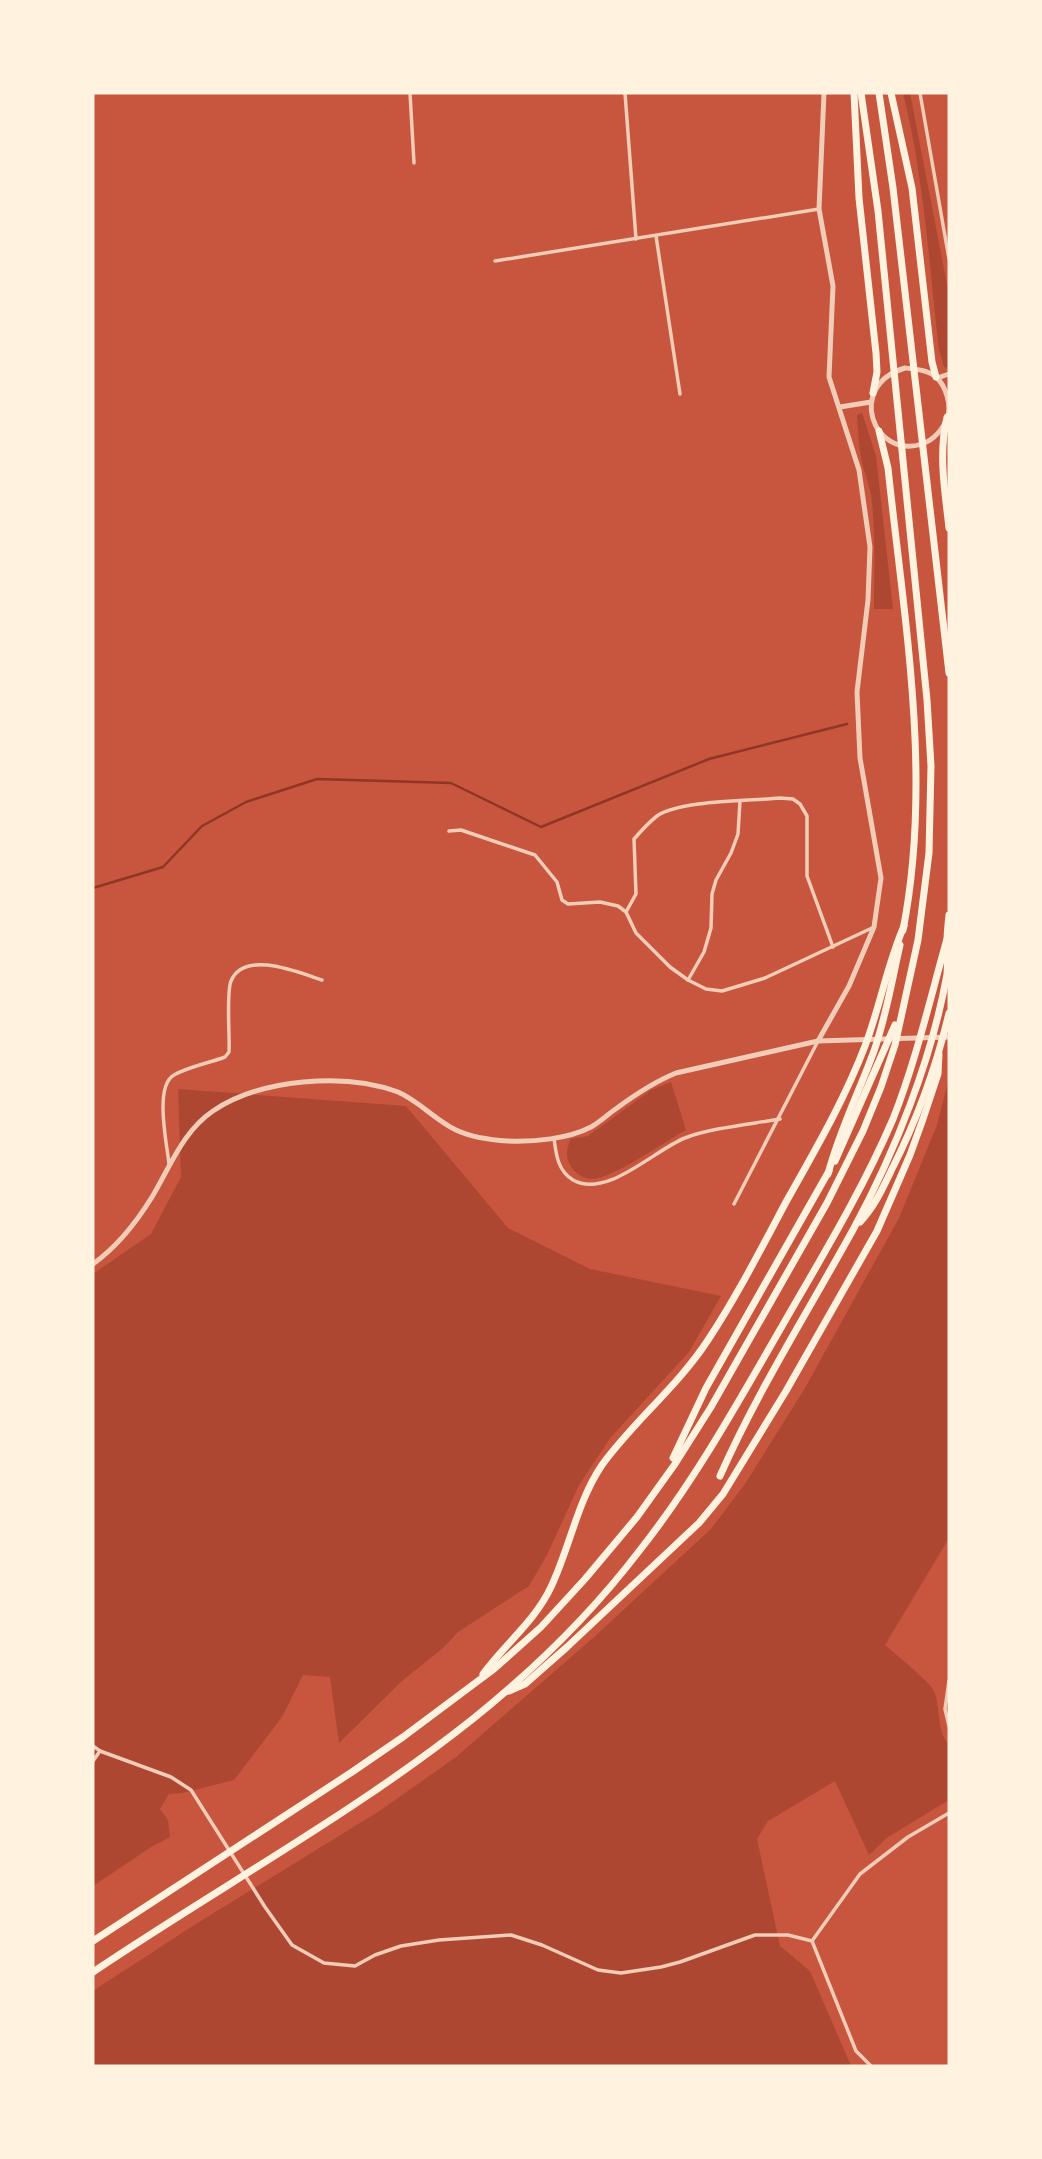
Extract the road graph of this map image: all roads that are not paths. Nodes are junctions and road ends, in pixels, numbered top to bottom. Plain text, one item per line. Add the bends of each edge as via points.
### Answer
1 (410, 93) edge
2 (625, 93) edge
3 (824, 93) edge
4 (854, 93) edge
5 (861, 93) edge
6 (879, 93) edge
7 (891, 93) edge
8 (920, 93) edge
9 (414, 163) dead end
10 (819, 209) junction
11 (656, 236) junction
12 (636, 239) junction
13 (949, 259) edge
14 (495, 261) dead end
15 (949, 374) edge
16 (937, 378) junction
17 (873, 393) junction
18 (680, 394) dead end
19 (948, 395) edge
20 (871, 402) junction
21 (841, 407) junction
22 (947, 417) junction
23 (879, 431) junction
24 (949, 528) edge
25 (949, 673) edge
26 (740, 802) junction
27 (449, 831) dead end
28 (626, 912) junction
29 (949, 915) edge
30 (904, 926) junction
31 (874, 928) junction
32 (947, 939) junction
33 (833, 947) junction
34 (321, 980) dead end
35 (688, 980) junction
36 (949, 1013) edge
37 (900, 1014) junction
38 (949, 1037) edge
39 (818, 1041) junction
40 (939, 1054) junction
41 (780, 1119) junction
42 (554, 1138) junction
43 (169, 1166) junction
44 (828, 1174) junction
45 (734, 1204) dead end
46 (855, 1227) junction
47 (93, 1264) edge
48 (674, 1461) junction
49 (720, 1476) dead end
50 (479, 1679) junction
51 (949, 1681) edge
52 (502, 1694) junction
53 (949, 1726) edge
54 (93, 1746) edge
55 (100, 1751) junction
56 (93, 1760) edge
57 (949, 1813) edge
58 (93, 1941) edge
59 (812, 1941) junction
60 (93, 1972) edge
61 (871, 2066) edge

1 - 9 street
2 - 12 street
3 - 10 street
4 - 17 highway via 859,198 876,353
5 - 37 highway via 880,224 931,766 929,853 918,940
6 - 25 highway
7 - 16 highway via 912,188
8 - 13 street
10 - 11 street
10 - 21 street via 833,286 829,377
11 - 12 street
11 - 18 street
12 - 14 street
15 - 16 street
16 - 17 street via 905,368 886,376
16 - 19 street
17 - 20 street
19 - 22 street
20 - 21 street
20 - 23 street
21 - 31 street via 859,470 870,547 857,692 860,758 881,878
22 - 23 street via 927,442 906,446
22 - 24 highway via 942,458
23 - 30 highway via 888,468 915,727 916,818
26 - 28 street via 681,806 643,827 634,839 636,894
26 - 33 street via 793,799 805,811 807,876
26 - 35 street via 738,834 712,894 711,928
27 - 28 street via 461,830 535,855 568,904 600,902
28 - 35 street via 636,933
29 - 32 highway
30 - 44 highway via 875,1047
30 - 50 highway via 864,1047 841,1100 745,1278 695,1358 602,1466 582,1503 551,1587 537,1611
31 - 33 street
31 - 39 street
32 - 46 highway via 947,970 918,1079 887,1162
32 - 52 highway via 893,1119 835,1234 729,1418 669,1511 620,1575 575,1626
33 - 35 street via 765,978 722,991
34 - 43 street via 276,965 240,969 231,981 229,1052 172,1076 165,1084 162,1096
36 - 40 highway
37 - 44 highway
37 - 48 highway via 881,1087 827,1203 711,1407
38 - 39 street
39 - 41 street
39 - 42 street via 656,1080 591,1127
40 - 46 highway via 900,1155 873,1208
40 - 52 highway via 938,1074 923,1119 877,1231 730,1485 699,1523 575,1639 525,1684
41 - 42 street via 685,1138 606,1183 589,1185 565,1175
41 - 45 street
42 - 43 street via 486,1139 455,1129 400,1093 367,1083 321,1081 271,1086 211,1111 178,1147
43 - 47 street via 131,1228
44 - 48 highway via 706,1388
46 - 49 highway via 744,1424
48 - 50 highway via 637,1517 585,1579 541,1627
50 - 58 highway via 352,1772
51 - 53 street via 945,1709
52 - 60 highway via 368,1795
54 - 55 street
55 - 56 street
55 - 59 street via 171,1777 191,1790 292,1945 324,1963 355,1966 401,1946 511,1935 598,1970 621,1973 680,1962 755,1935
57 - 59 street via 860,1874
59 - 61 street via 856,2051

